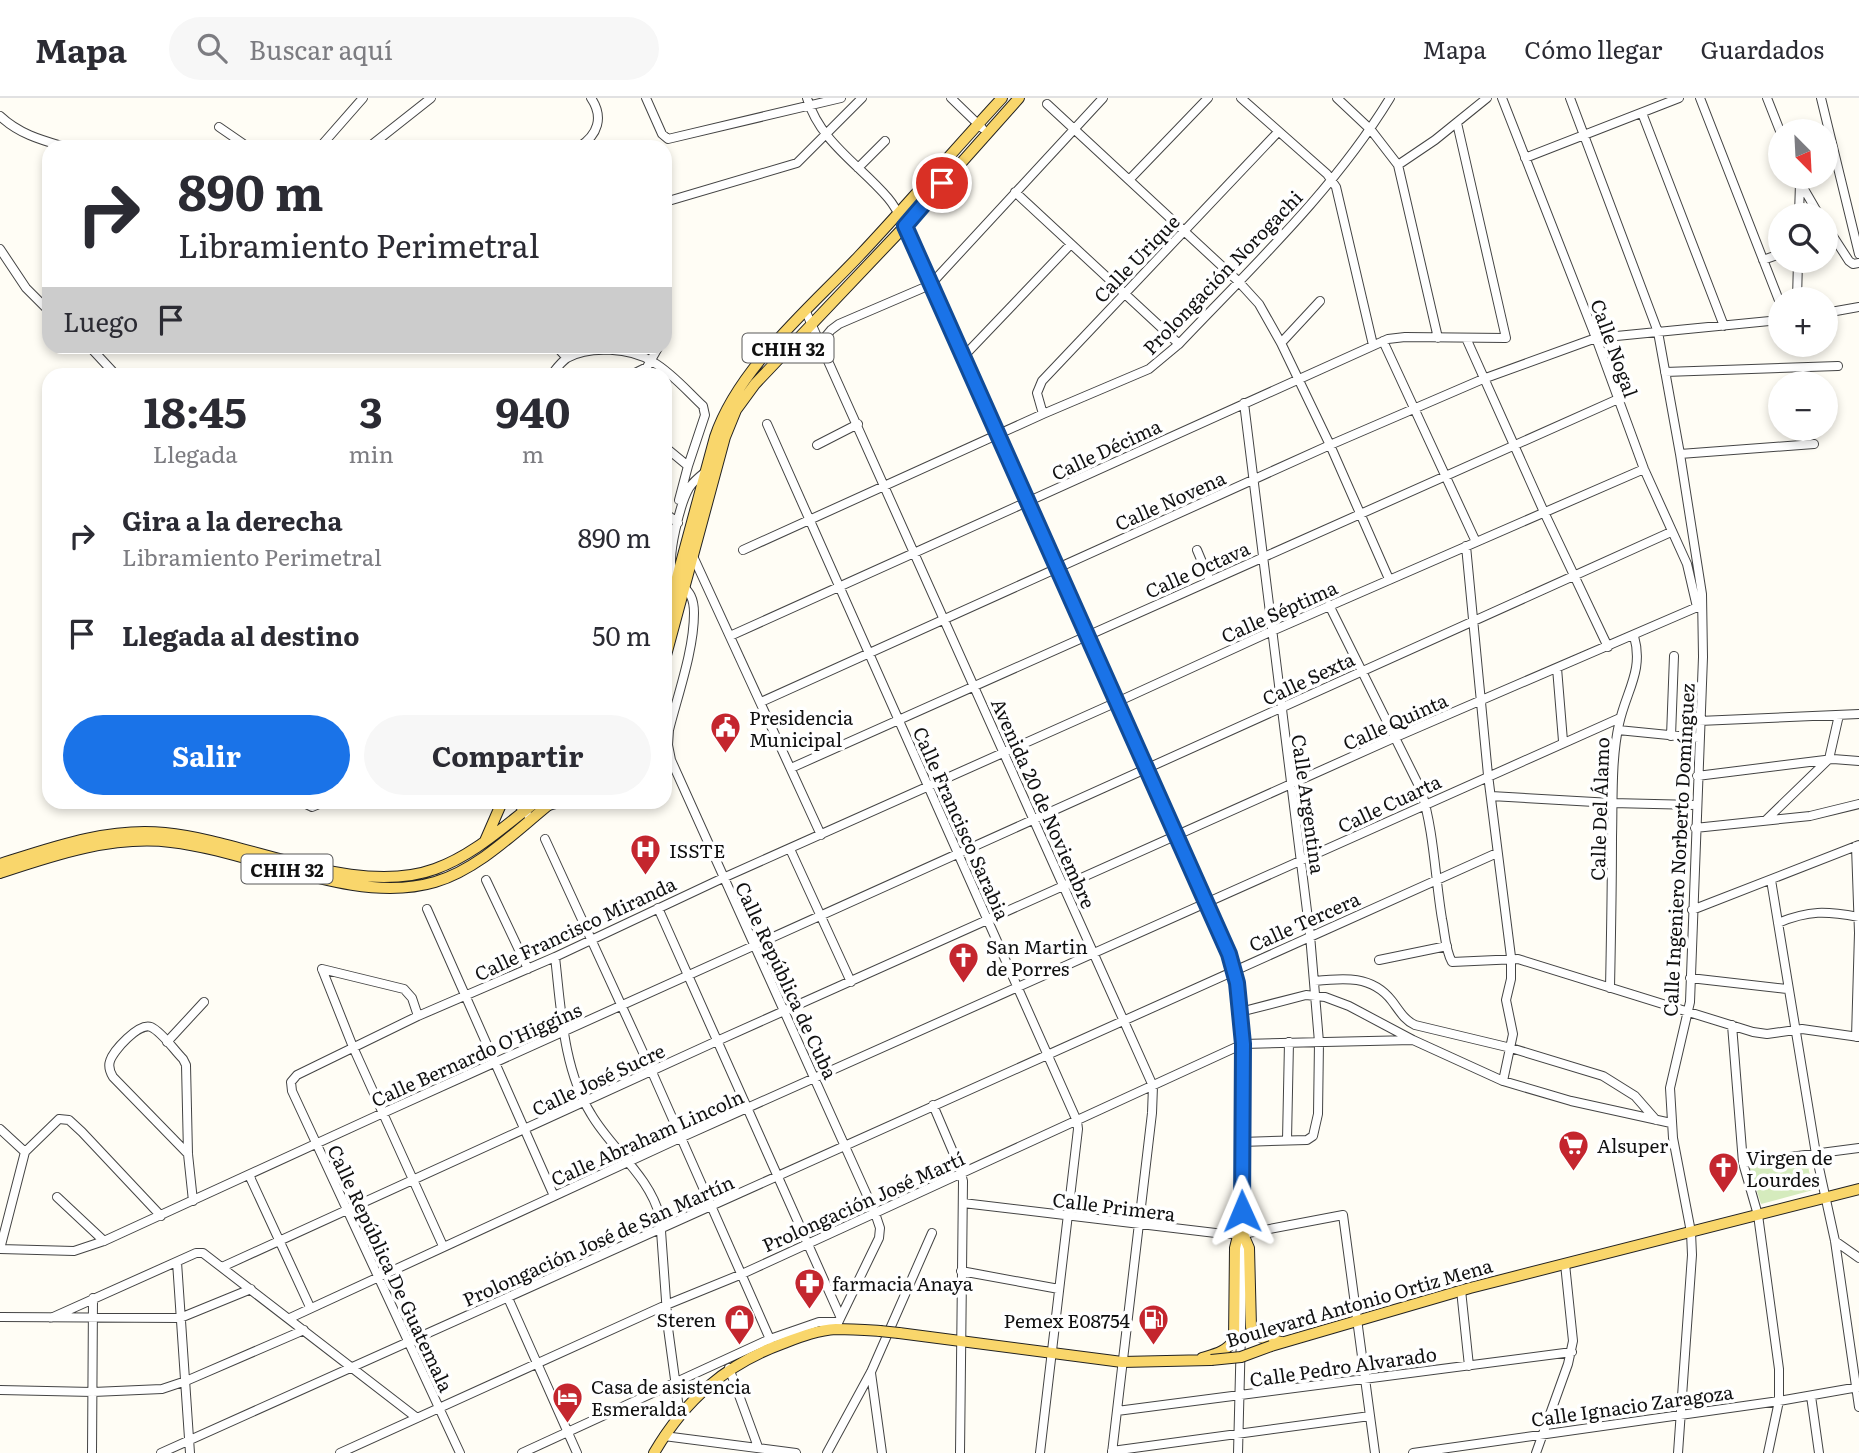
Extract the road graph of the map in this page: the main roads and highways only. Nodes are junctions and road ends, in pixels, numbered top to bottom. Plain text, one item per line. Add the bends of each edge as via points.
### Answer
1 (1002, 98) edge
2 (1019, 98) edge
3 (809, 317) junction
4 (821, 342) road end
5 (790, 345) junction
6 (681, 581) junction
7 (672, 604) edge
8 (672, 625) edge
9 (499, 809) edge
10 (536, 809) edge
11 (527, 815) junction
12 (485, 842) junction
13 (0, 864) edge
14 (0, 873) edge
15 (1859, 1189) edge
16 (1276, 1344) junction
17 (1189, 1362) junction
18 (654, 1453) edge

1 - 3 main road, CHIH 32
2 - 3 main road, CHIH 32 via 905,226
3 - 5 main road, CHIH 32
3 - 6 main road, CHIH 32 via 737,391 720,422 686,543
4 - 5 main road
5 - 6 main road, CHIH 32 via 752,387 730,422 694,557
6 - 7 main road, CHIH 32
6 - 8 main road, CHIH 32
9 - 12 main road
10 - 11 main road, CHIH 32
11 - 12 main road, CHIH 32
11 - 14 main road, CHIH 32 via 484,856 436,882 416,886 353,885 169,842 121,842
12 - 13 main road, CHIH 32 via 435,869 376,878 354,877 163,833 98,836
15 - 16 main road, Boulevard Antonio Ortiz Mena via 1461,1290
16 - 17 main road, Boulevard Antonio Ortiz Mena, bridge via 1241,1357
16 - 17 main road via 1259,1337 1251,1327 1249,1248 1243,1234 1235,1248 1234,1340 1223,1351
17 - 18 main road, Boulevard Antonio Ortiz Mena, bridge via 1122,1362 837,1322 771,1343 730,1368 680,1416

